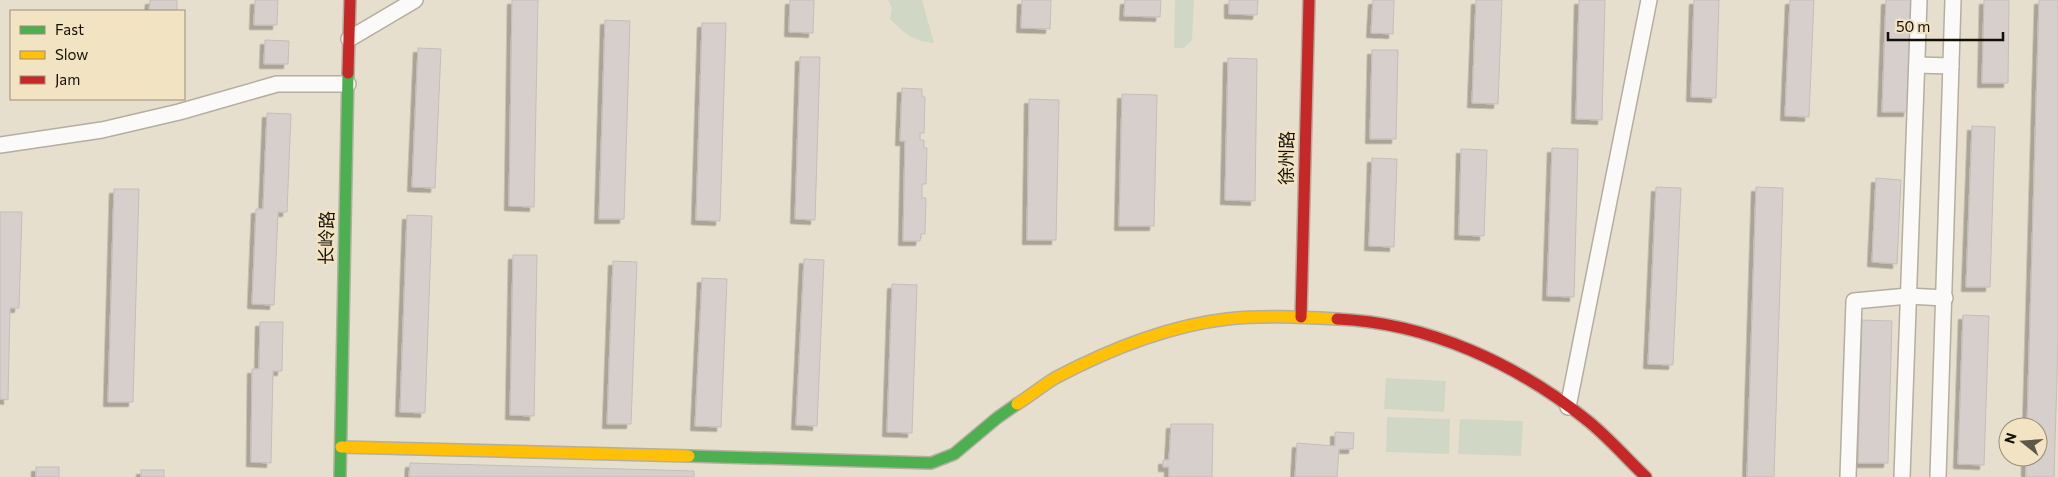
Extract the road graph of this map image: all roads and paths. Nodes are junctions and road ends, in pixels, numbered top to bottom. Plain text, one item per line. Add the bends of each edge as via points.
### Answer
1 (350, 0) edge
2 (415, 0) edge
3 (1309, 0) edge
4 (1649, 0) edge
5 (1919, 0) edge
6 (1954, 0) edge
7 (349, 39) junction
8 (1917, 65) junction
9 (1952, 66) junction
10 (348, 84) junction
11 (0, 145) edge
12 (1908, 296) junction
13 (1944, 298) junction
14 (1301, 317) junction
15 (1568, 406) junction
16 (341, 447) junction
17 (340, 477) edge
18 (1646, 477) edge
19 (1848, 477) edge
20 (1902, 477) edge
21 (1938, 477) edge

1 - 7 street, 长岭路
2 - 7 street
3 - 14 street, 徐州路
4 - 15 street
5 - 8 street
6 - 9 street
7 - 10 street, 长岭路
8 - 9 street
8 - 12 street
9 - 13 street
10 - 11 street via 277,84 102,130
10 - 16 street, 长岭路
12 - 13 street
12 - 19 street via 1854,302
12 - 20 street
13 - 21 street
14 - 15 street via 1344,319 1402,328 1466,347 1532,380
14 - 16 street via 1227,319 1177,328 1108,353 1054,379 997,418 954,454 931,463
15 - 18 street via 1590,422
16 - 17 street, 长岭路

